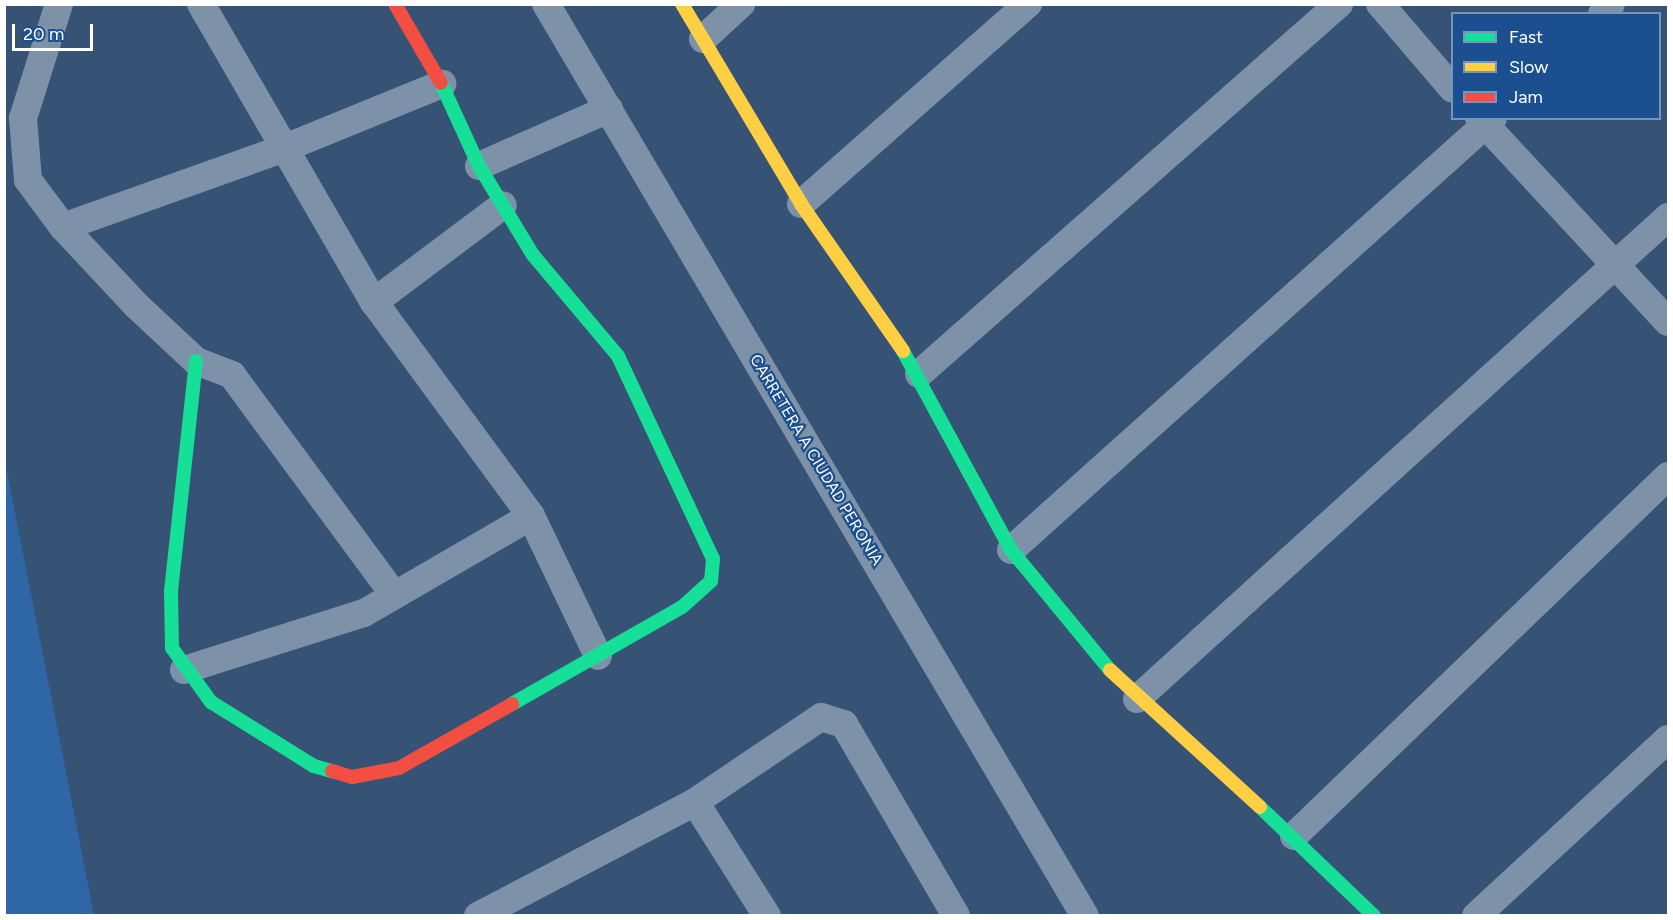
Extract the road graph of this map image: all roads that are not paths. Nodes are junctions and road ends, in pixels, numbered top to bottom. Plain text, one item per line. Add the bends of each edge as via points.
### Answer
1 (59, 4) edge
2 (201, 4) edge
3 (395, 4) edge
4 (546, 4) edge
5 (682, 4) edge
6 (741, 4) edge
7 (1028, 4) edge
8 (1340, 4) edge
9 (1380, 4) edge
10 (703, 39) junction
11 (442, 84) junction
12 (1451, 87) edge
13 (609, 109) junction
14 (1486, 121) edge
15 (285, 148) junction
16 (479, 166) junction
17 (801, 204) junction
18 (503, 205) junction
19 (1668, 217) edge
20 (63, 227) junction
21 (1618, 265) junction
22 (374, 302) junction
23 (1668, 322) edge
24 (196, 361) junction
25 (919, 374) junction
26 (1668, 476) edge
27 (531, 516) junction
28 (1011, 550) junction
29 (394, 595) junction
30 (598, 656) junction
31 (184, 670) junction
32 (1137, 699) junction
33 (1668, 739) edge
34 (695, 802) junction
35 (1293, 836) junction
36 (492, 913) edge
37 (767, 915) edge
38 (956, 915) edge
39 (1085, 915) edge
40 (1374, 915) edge
41 (1476, 915) edge

1 - 20 street via 23,118 21,148 28,180
2 - 15 street
3 - 11 street
4 - 13 street, CARRETERA A CIUDAD PERONIA
5 - 10 street
6 - 10 street
7 - 17 street
8 - 25 street
9 - 12 street
10 - 17 street
11 - 15 street
11 - 16 street
13 - 16 street
13 - 39 street, CARRETERA A CIUDAD PERONIA
14 - 21 street
14 - 28 street
15 - 20 street
15 - 22 street
16 - 18 street
17 - 25 street
18 - 22 street
18 - 30 street via 533,255 618,356 716,567 703,594
19 - 21 street
20 - 24 street
21 - 23 street
21 - 32 street
22 - 27 street
24 - 29 street via 232,375
24 - 31 street via 171,591 172,648
25 - 28 street
26 - 35 street
27 - 29 street
27 - 30 street
28 - 32 street via 1066,623
29 - 31 street via 364,613
30 - 31 street via 399,768 352,777 314,766 211,702
32 - 35 street
33 - 41 street
34 - 36 street
34 - 37 street
34 - 38 street via 810,722 821,717 844,724
35 - 40 street

